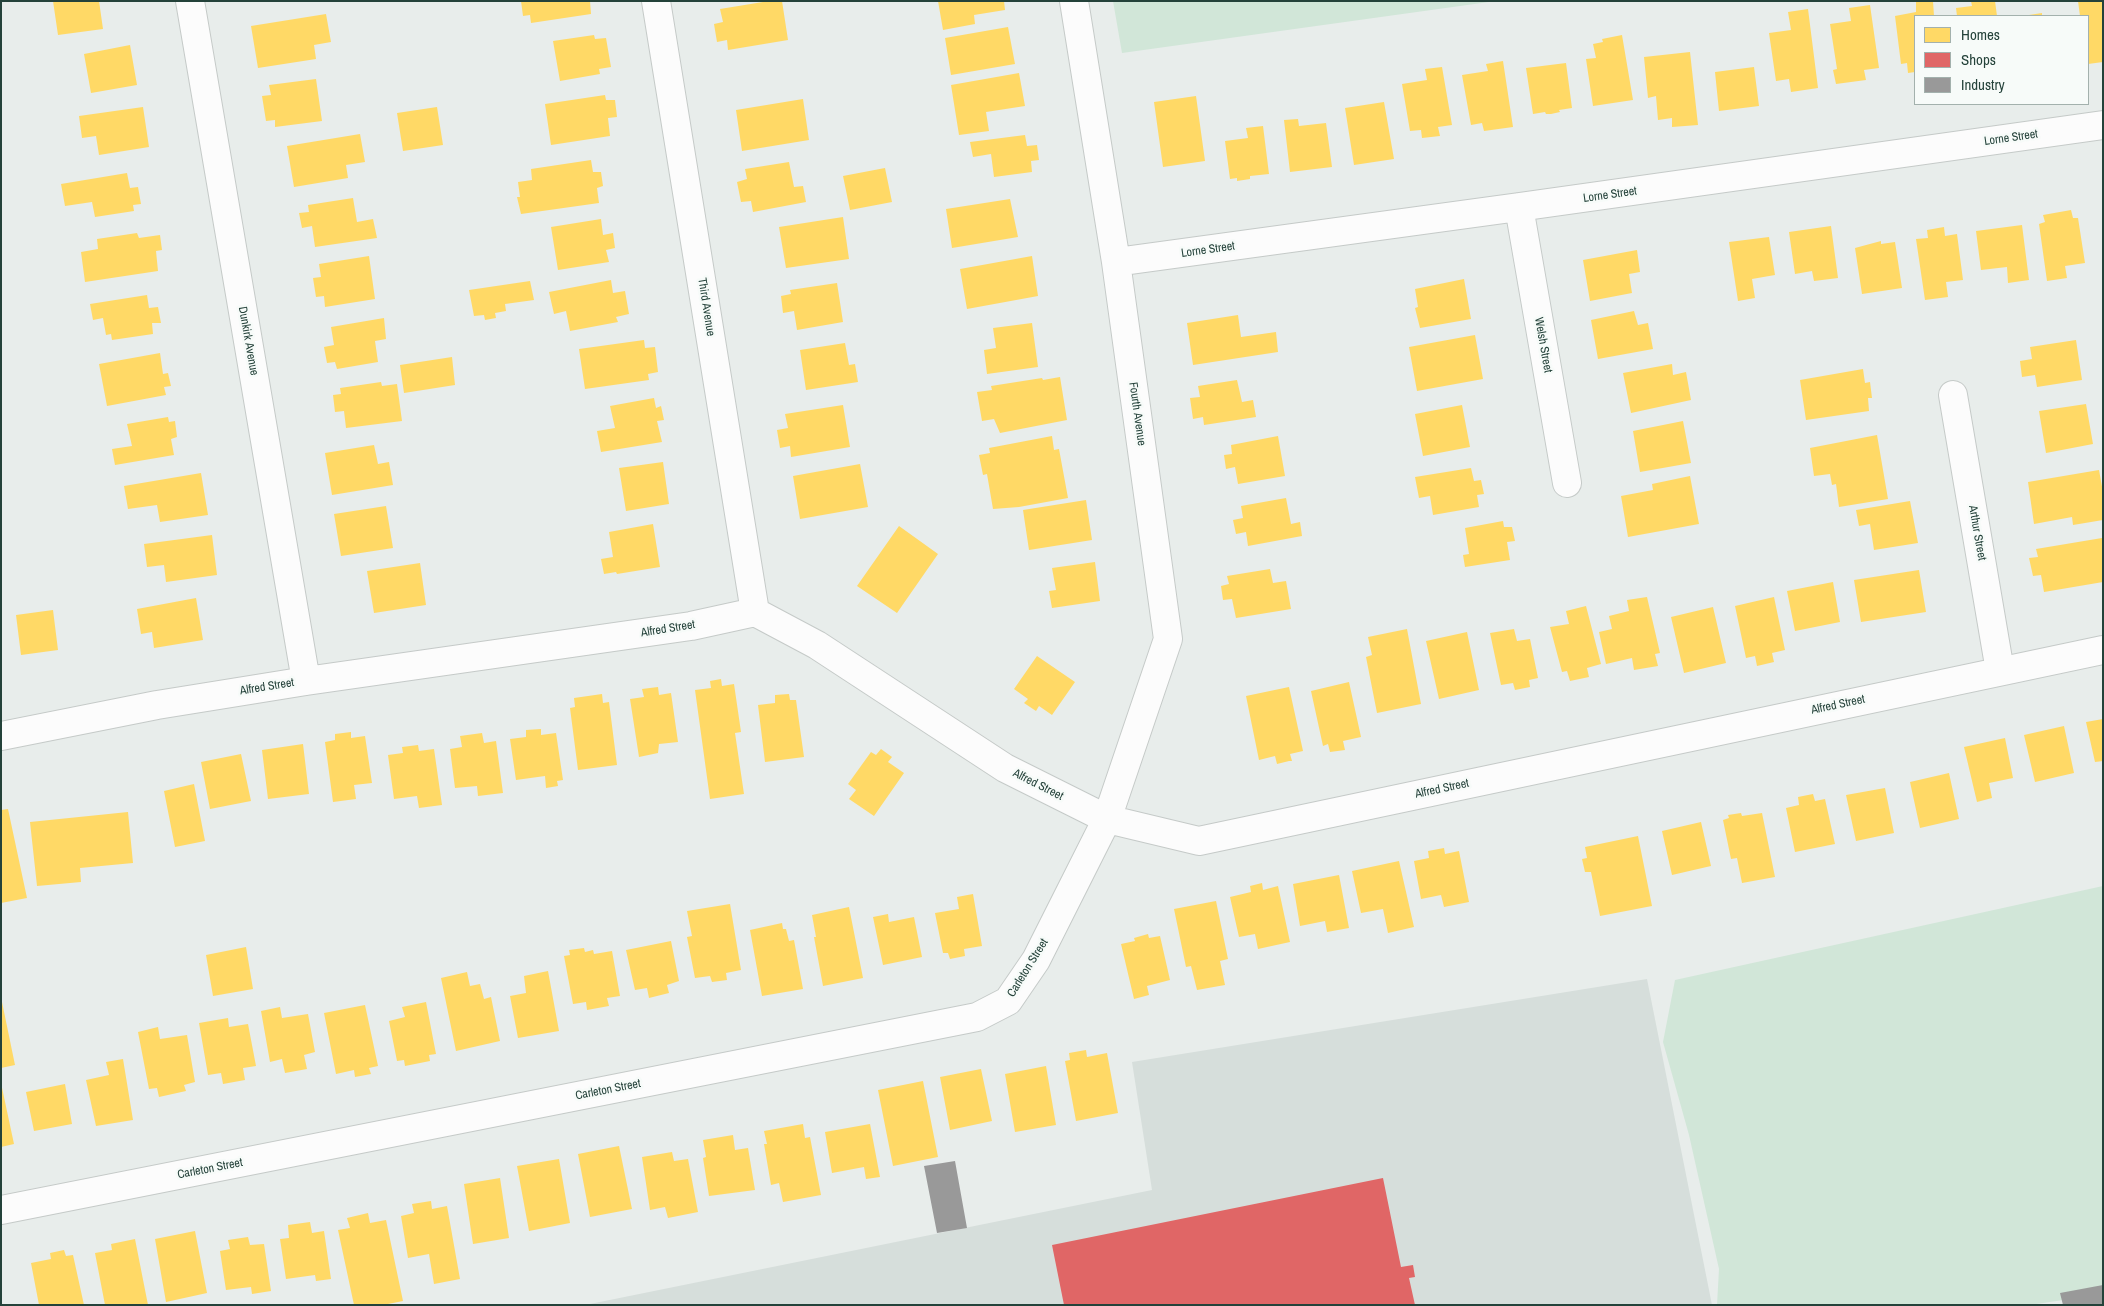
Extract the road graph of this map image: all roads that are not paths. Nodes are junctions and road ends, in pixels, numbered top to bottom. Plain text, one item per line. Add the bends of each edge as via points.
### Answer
1 (190, 1) edge
2 (656, 1) edge
3 (1074, 1) edge
4 (2103, 124) edge
5 (1519, 208) junction
6 (1116, 262) junction
7 (1953, 395) dead end
8 (1567, 483) dead end
9 (755, 612) junction
10 (2103, 650) edge
11 (2000, 671) junction
12 (306, 680) junction
13 (1, 736) edge
14 (1106, 819) junction
15 (1, 1210) edge

1 - 12 street, Dunkirk Avenue
2 - 9 street, Third Avenue
3 - 6 street, Fourth Avenue
4 - 5 street, Lorne Street
5 - 6 street, Lorne Street
5 - 8 street, Welsh Street
6 - 14 street, Fourth Avenue via 1168,639
7 - 11 street, Arthur Street
9 - 12 street, Alfred Street via 691,626
9 - 14 street, Alfred Street via 817,645 1005,768
10 - 11 street, Alfred Street
11 - 14 street, Alfred Street via 1199,841
12 - 13 street, Alfred Street
14 - 15 street, Carleton Street via 1036,960 1008,1001 977,1017

